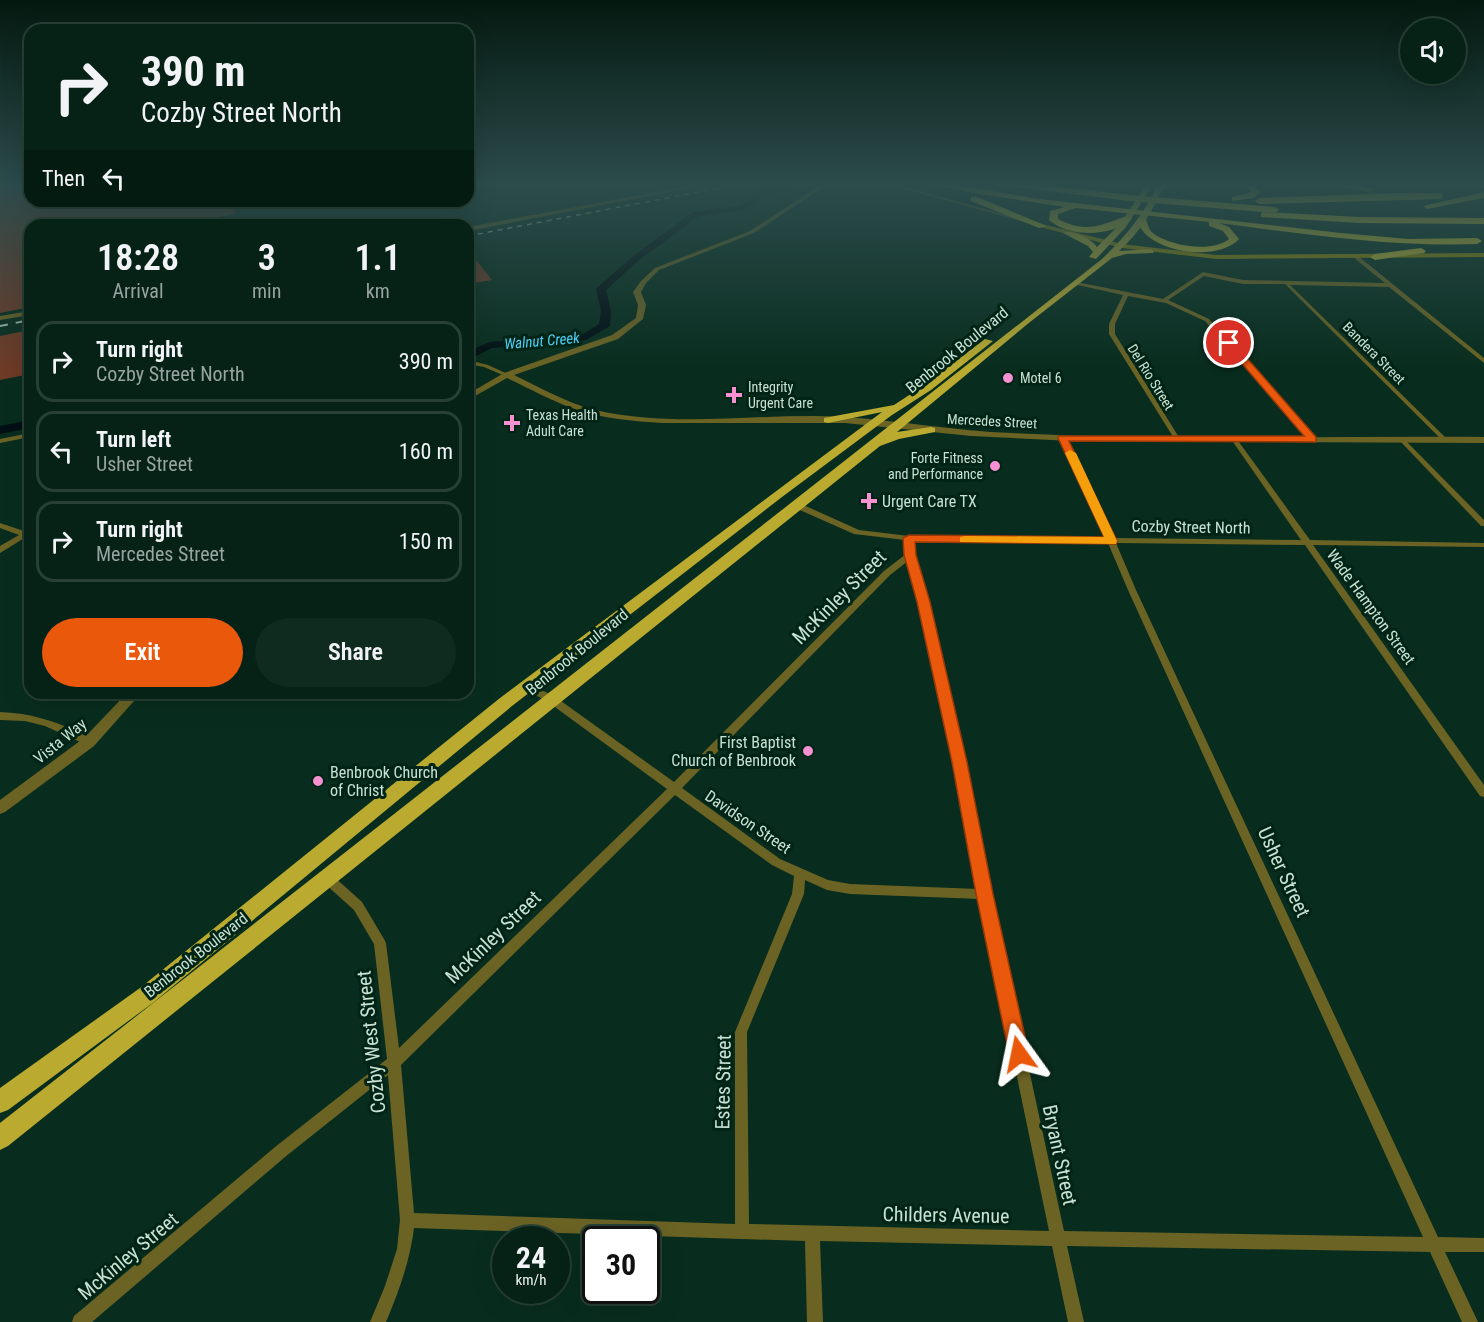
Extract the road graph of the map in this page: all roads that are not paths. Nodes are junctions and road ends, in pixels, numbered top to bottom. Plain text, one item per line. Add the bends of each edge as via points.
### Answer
1 (717, 246) edge
2 (1092, 246) edge
3 (1106, 246) edge
4 (1122, 246) joint
5 (1175, 246) edge
6 (1226, 246) edge
7 (1434, 246) edge
8 (1150, 251) junction
9 (1484, 255) edge
10 (1100, 257) junction
11 (1356, 257) junction
12 (1375, 257) junction
13 (1076, 284) junction
14 (1287, 284) junction
15 (1391, 285) junction
16 (1126, 294) junction
17 (1164, 301) junction
18 (24, 314) edge
19 (0, 318) edge
20 (1018, 322) junction
21 (1484, 361) edge
22 (474, 363) edge
23 (507, 375) junction
24 (474, 394) edge
25 (900, 405) junction
26 (916, 411) junction
27 (830, 420) junction
28 (873, 423) junction
29 (895, 426) junction
30 (934, 431) junction
31 (24, 436) edge
32 (1063, 438) junction
33 (1177, 438) junction
34 (1234, 439) junction
35 (1312, 439) junction
36 (1402, 440) junction
37 (1445, 440) junction
38 (1484, 440) edge
39 (0, 441) edge
40 (848, 442) junction
41 (865, 450) junction
42 (796, 505) junction
43 (1484, 524) edge
44 (0, 525) edge
45 (24, 535) edge
46 (24, 538) edge
47 (909, 538) junction
48 (1112, 541) junction
49 (1307, 544) junction
50 (1484, 545) edge
51 (0, 550) edge
52 (910, 555) junction
53 (528, 687) junction
54 (129, 699) edge
55 (551, 699) junction
56 (0, 716) edge
57 (89, 742) junction
58 (674, 789) junction
59 (1484, 793) edge
60 (0, 808) edge
61 (800, 873) junction
62 (328, 879) junction
63 (984, 894) junction
64 (394, 1062) junction
65 (0, 1102) edge
66 (0, 1138) edge
67 (407, 1220) junction
68 (742, 1232) junction
69 (812, 1234) junction
70 (1058, 1237) junction
71 (1435, 1245) junction
72 (1484, 1245) edge
73 (80, 1322) edge
74 (378, 1322) edge
75 (815, 1322) edge
76 (1076, 1322) edge
77 (1470, 1322) edge

1 - 23 street via 657,269 638,292 642,305 639,319 615,337
2 - 10 highway
3 - 10 highway, Benbrook Boulevard
4 - 8 main road
4 - 10 highway, Benbrook Boulevard
5 - 6 highway
7 - 12 highway
8 - 10 highway
8 - 11 main road via 1216,257
9 - 12 main road
10 - 13 highway, Benbrook Boulevard
10 - 20 highway, Benbrook Boulevard
11 - 12 main road
11 - 15 street
13 - 16 street
13 - 20 highway, Benbrook Boulevard
14 - 15 street
14 - 17 street via 1244,282 1203,274
14 - 37 street, Bandera Street
15 - 21 street
16 - 17 street
16 - 33 street, Del Rio Street via 1112,324 1112,334
17 - 35 street via 1195,312 1216,328
18 - 19 street
20 - 25 highway, Benbrook Boulevard
20 - 26 highway, Benbrook Boulevard
22 - 23 street
23 - 24 street
23 - 27 street, Mercedes Street via 579,408 603,414 677,420
25 - 27 highway
25 - 28 highway, Benbrook Boulevard
26 - 29 highway, Benbrook Boulevard
26 - 30 highway
27 - 28 street, Mercedes Street
27 - 40 highway via 844,429
28 - 29 street, Mercedes Street
28 - 40 highway, Benbrook Boulevard
29 - 30 street, Mercedes Street
29 - 41 highway, Benbrook Boulevard
30 - 32 street, Mercedes Street
30 - 41 highway via 896,436
31 - 39 street
32 - 33 street, Mercedes Street
32 - 48 street, Usher Street
33 - 34 street, Mercedes Street
34 - 35 street, Mercedes Street
34 - 49 street, Wade Hampton Street
35 - 36 street, Mercedes Street
36 - 37 street, Mercedes Street
36 - 43 street
37 - 38 street, Mercedes Street
40 - 53 highway, Benbrook Boulevard
41 - 42 highway, Benbrook Boulevard
42 - 47 street, Cozby Street North via 857,532
42 - 55 highway, Benbrook Boulevard
44 - 45 street
46 - 51 street
47 - 48 street, Cozby Street North
47 - 52 street, Bryant Street
48 - 49 street, Cozby Street North
48 - 71 street, Usher Street
49 - 50 street, Cozby Street North
49 - 59 street, Wade Hampton Street
52 - 58 street, McKinley Street via 887,573
52 - 63 street, Bryant Street via 960,762
53 - 55 street, Davidson Street
53 - 65 highway, Benbrook Boulevard via 147,995
54 - 57 street, Vista Way
55 - 58 street, Davidson Street
55 - 62 highway, Benbrook Boulevard
56 - 57 street via 52,723
57 - 60 street, Vista Way
58 - 61 street, Davidson Street via 776,862
58 - 64 street, McKinley Street
61 - 63 street, Davidson Street via 827,885 850,889
61 - 68 street, Estes Street via 798,894 741,1032
62 - 64 street, Cozby West Street via 358,906 380,943
62 - 66 highway, Benbrook Boulevard
63 - 70 street, Bryant Street
64 - 67 street, Cozby West Street
64 - 73 street, McKinley Street via 280,1152
67 - 68 street, Childers Avenue
67 - 74 street, Cozby West Street via 404,1249
68 - 69 street, Childers Avenue
69 - 70 street, Childers Avenue
69 - 75 street
70 - 71 street, Childers Avenue
70 - 76 street, Bryant Street
71 - 72 street, Childers Avenue
71 - 77 street, Usher Street

